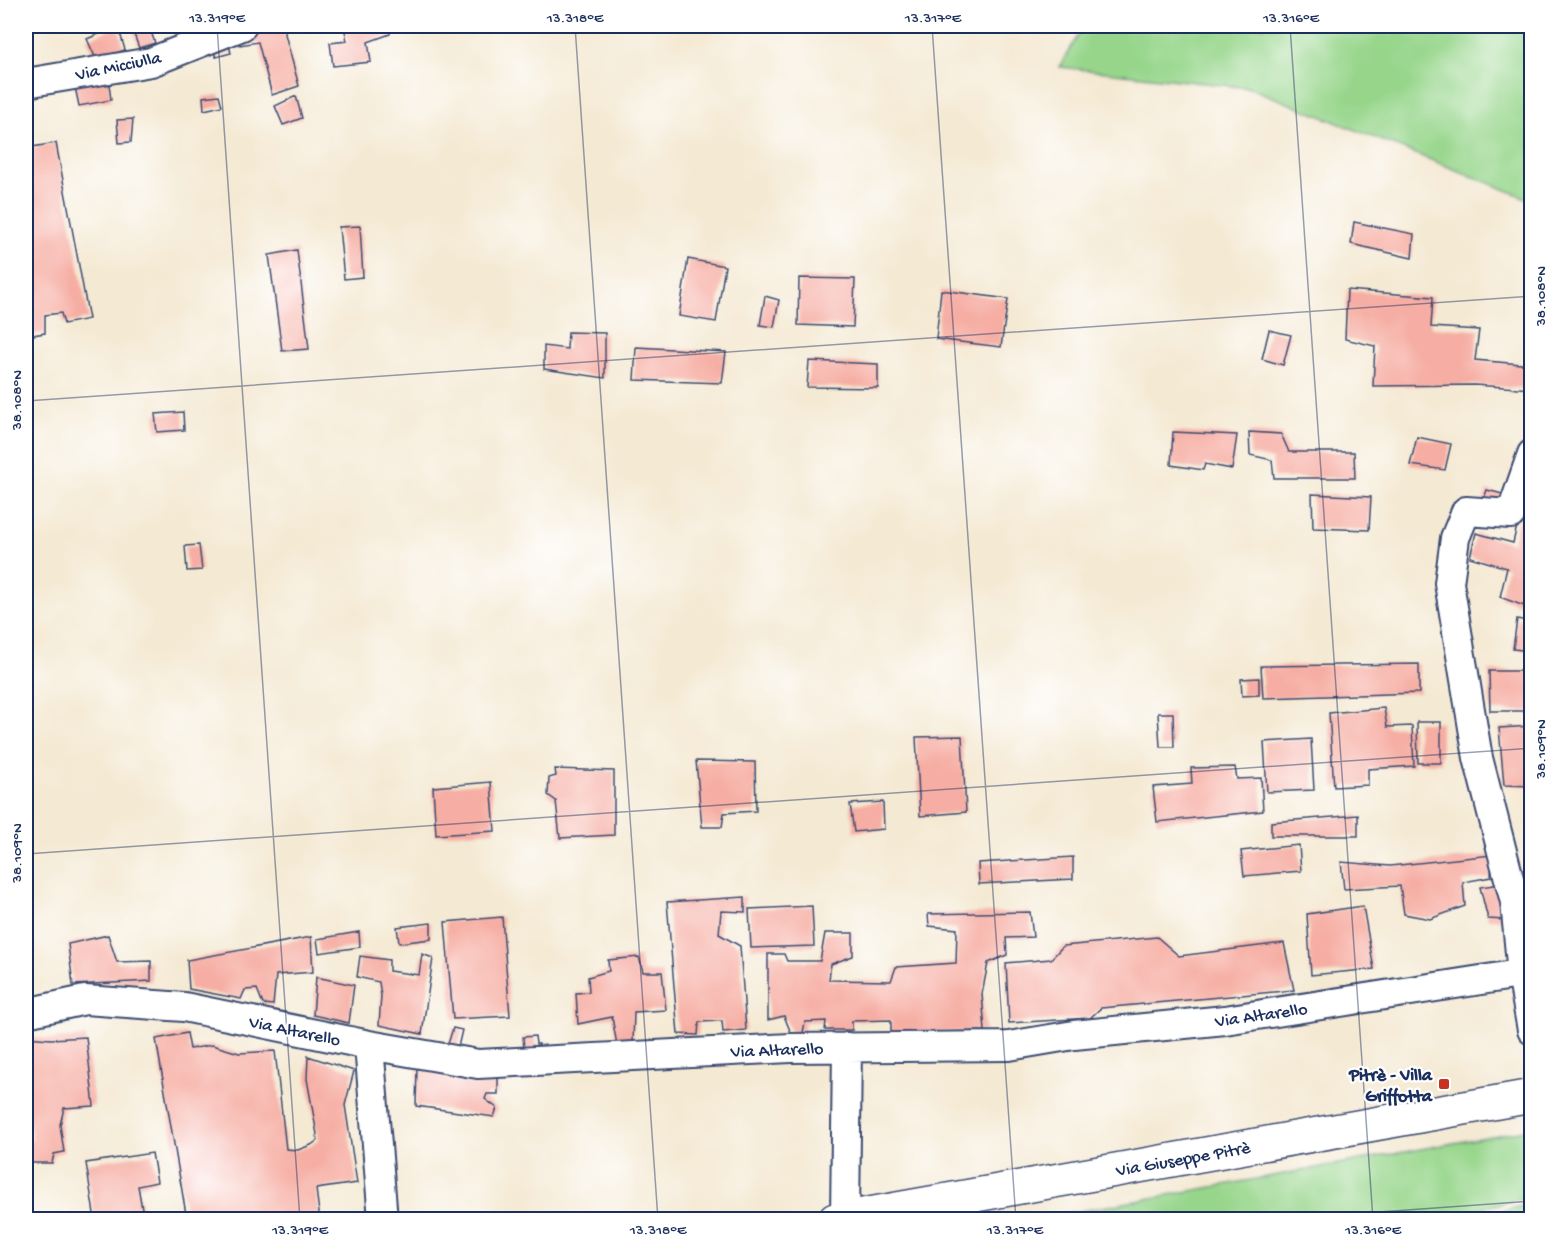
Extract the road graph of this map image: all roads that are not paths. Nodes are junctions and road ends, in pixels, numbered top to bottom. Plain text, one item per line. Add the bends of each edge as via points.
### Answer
1 (242, 26) edge
2 (26, 83) edge
3 (1532, 454) edge
4 (1527, 973) edge
5 (26, 1013) edge
6 (1532, 1030) edge
7 (369, 1045) junction
8 (847, 1047) junction
9 (1532, 1096) edge
10 (840, 1219) edge
11 (383, 1220) edge

1 - 2 street, Via Micciulla via 151,62
3 - 4 street via 1511,514 1466,511 1455,538 1449,583 1478,758 1515,902
4 - 6 street
4 - 8 street, Via Altarello via 1225,1020 1074,1035 1009,1046
5 - 7 street, Via Altarello via 85,1000 184,1007
7 - 8 street, Via Altarello via 478,1064
7 - 11 street
8 - 10 street
9 - 10 street, Via Giuseppe Pitrè

